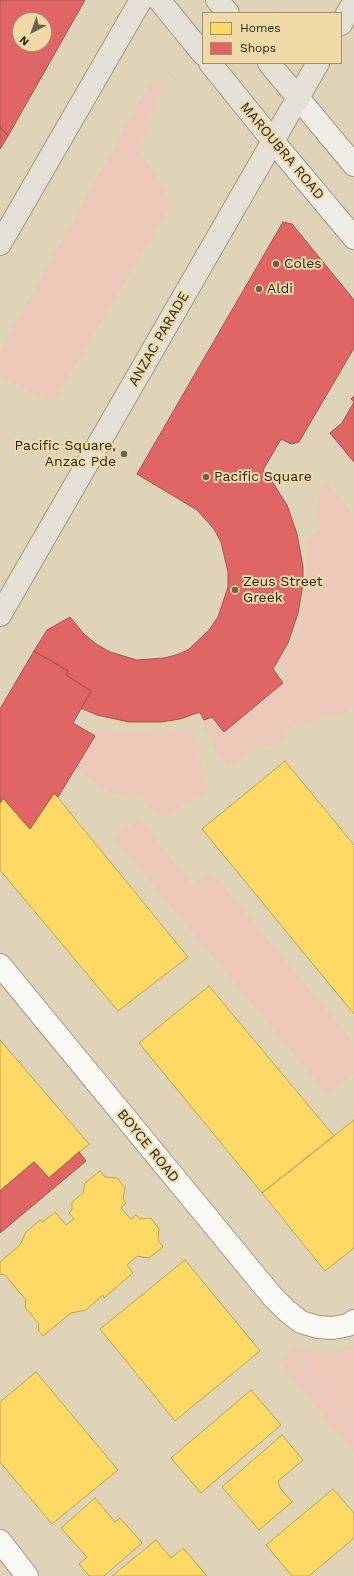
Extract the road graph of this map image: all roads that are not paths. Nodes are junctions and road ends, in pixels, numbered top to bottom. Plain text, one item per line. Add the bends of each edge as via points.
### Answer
1 (141, 0) edge
2 (159, 0) edge
3 (217, 0) edge
4 (354, 2) edge
5 (227, 12) edge
6 (342, 22) edge
7 (202, 53) edge
8 (211, 64) edge
9 (270, 64) edge
10 (317, 64) edge
11 (299, 99) junction
12 (273, 141) junction
13 (354, 165) edge
14 (354, 238) edge
15 (0, 244) edge
16 (0, 615) edge
17 (0, 965) edge
18 (354, 1321) edge
19 (0, 1541) edge
20 (27, 1576) edge

1 - 15 main road
2 - 7 main road
3 - 5 main road
4 - 6 main road
8 - 12 main road, MAROUBRA ROAD
9 - 11 main road
10 - 11 main road, ANZAC PARADE
11 - 12 main road, ANZAC PARADE
11 - 13 main road
12 - 14 main road, MAROUBRA ROAD
12 - 16 main road, ANZAC PARADE
17 - 18 street, BOYCE ROAD via 272,1296 301,1322 333,1328
19 - 20 street

